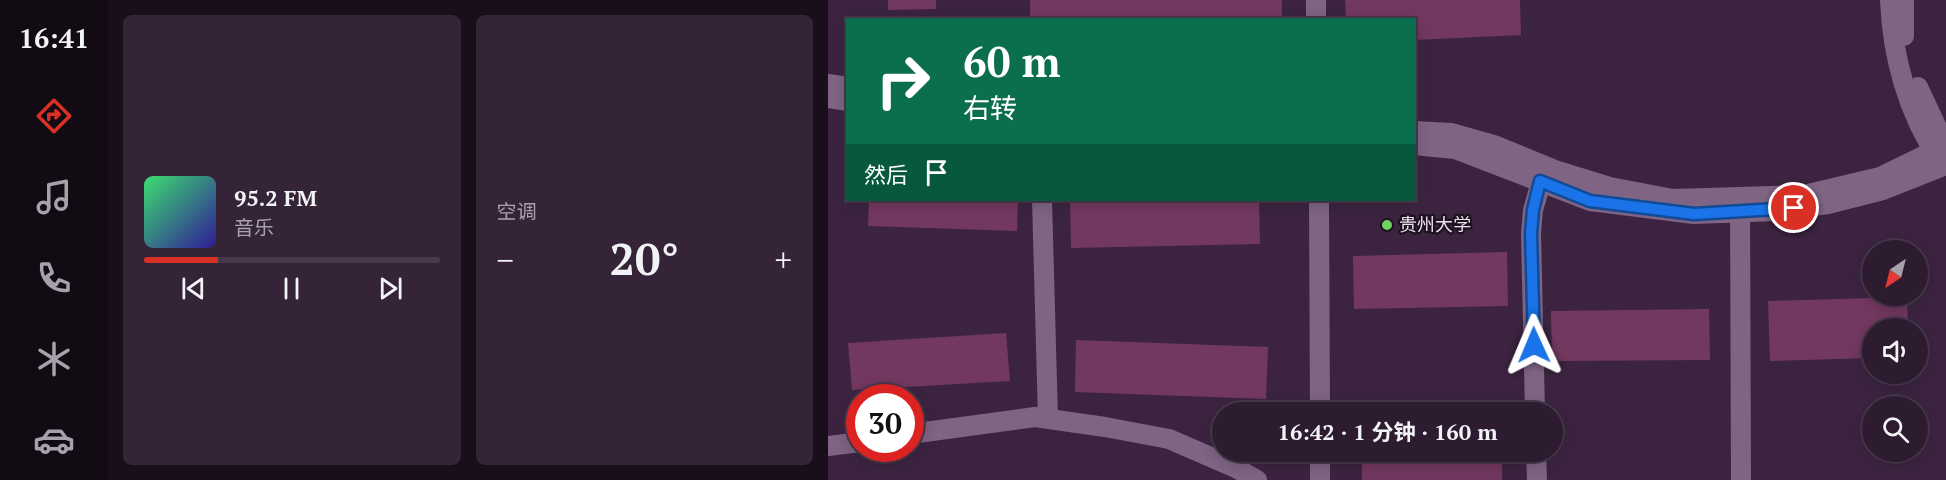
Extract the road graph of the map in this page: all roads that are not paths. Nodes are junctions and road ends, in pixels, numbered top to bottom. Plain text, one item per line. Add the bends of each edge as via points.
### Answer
1 (1316, 0) edge
2 (1890, 0) edge
3 (1904, 0) edge
4 (1316, 18) edge
5 (828, 84) edge
6 (846, 87) edge
7 (828, 98) edge
8 (846, 101) edge
9 (1416, 131) edge
10 (1416, 145) edge
11 (1943, 153) edge
12 (1543, 174) junction
13 (1042, 201) edge
14 (1320, 201) edge
15 (1740, 205) junction
16 (1320, 402) edge
17 (1535, 402) edge
18 (1048, 419) junction
19 (924, 432) edge
20 (846, 444) edge
21 (828, 446) edge
22 (1320, 462) edge
23 (1536, 462) edge
24 (1257, 480) edge
25 (1320, 480) edge
26 (1537, 480) edge
27 (1741, 480) edge

1 - 4 street
2 - 11 street via 1894,53 1918,122
3 - 11 street via 1904,40
5 - 6 street
7 - 8 street
9 - 12 street via 1452,133 1494,145
10 - 12 street via 1455,149
11 - 15 street via 1883,190 1828,204 1777,211
12 - 15 street via 1590,201 1694,214
12 - 17 street via 1531,233
13 - 18 street
14 - 16 street
15 - 27 street
18 - 19 street via 1035,417
18 - 24 street via 1169,439
20 - 21 street
22 - 25 street
23 - 26 street

